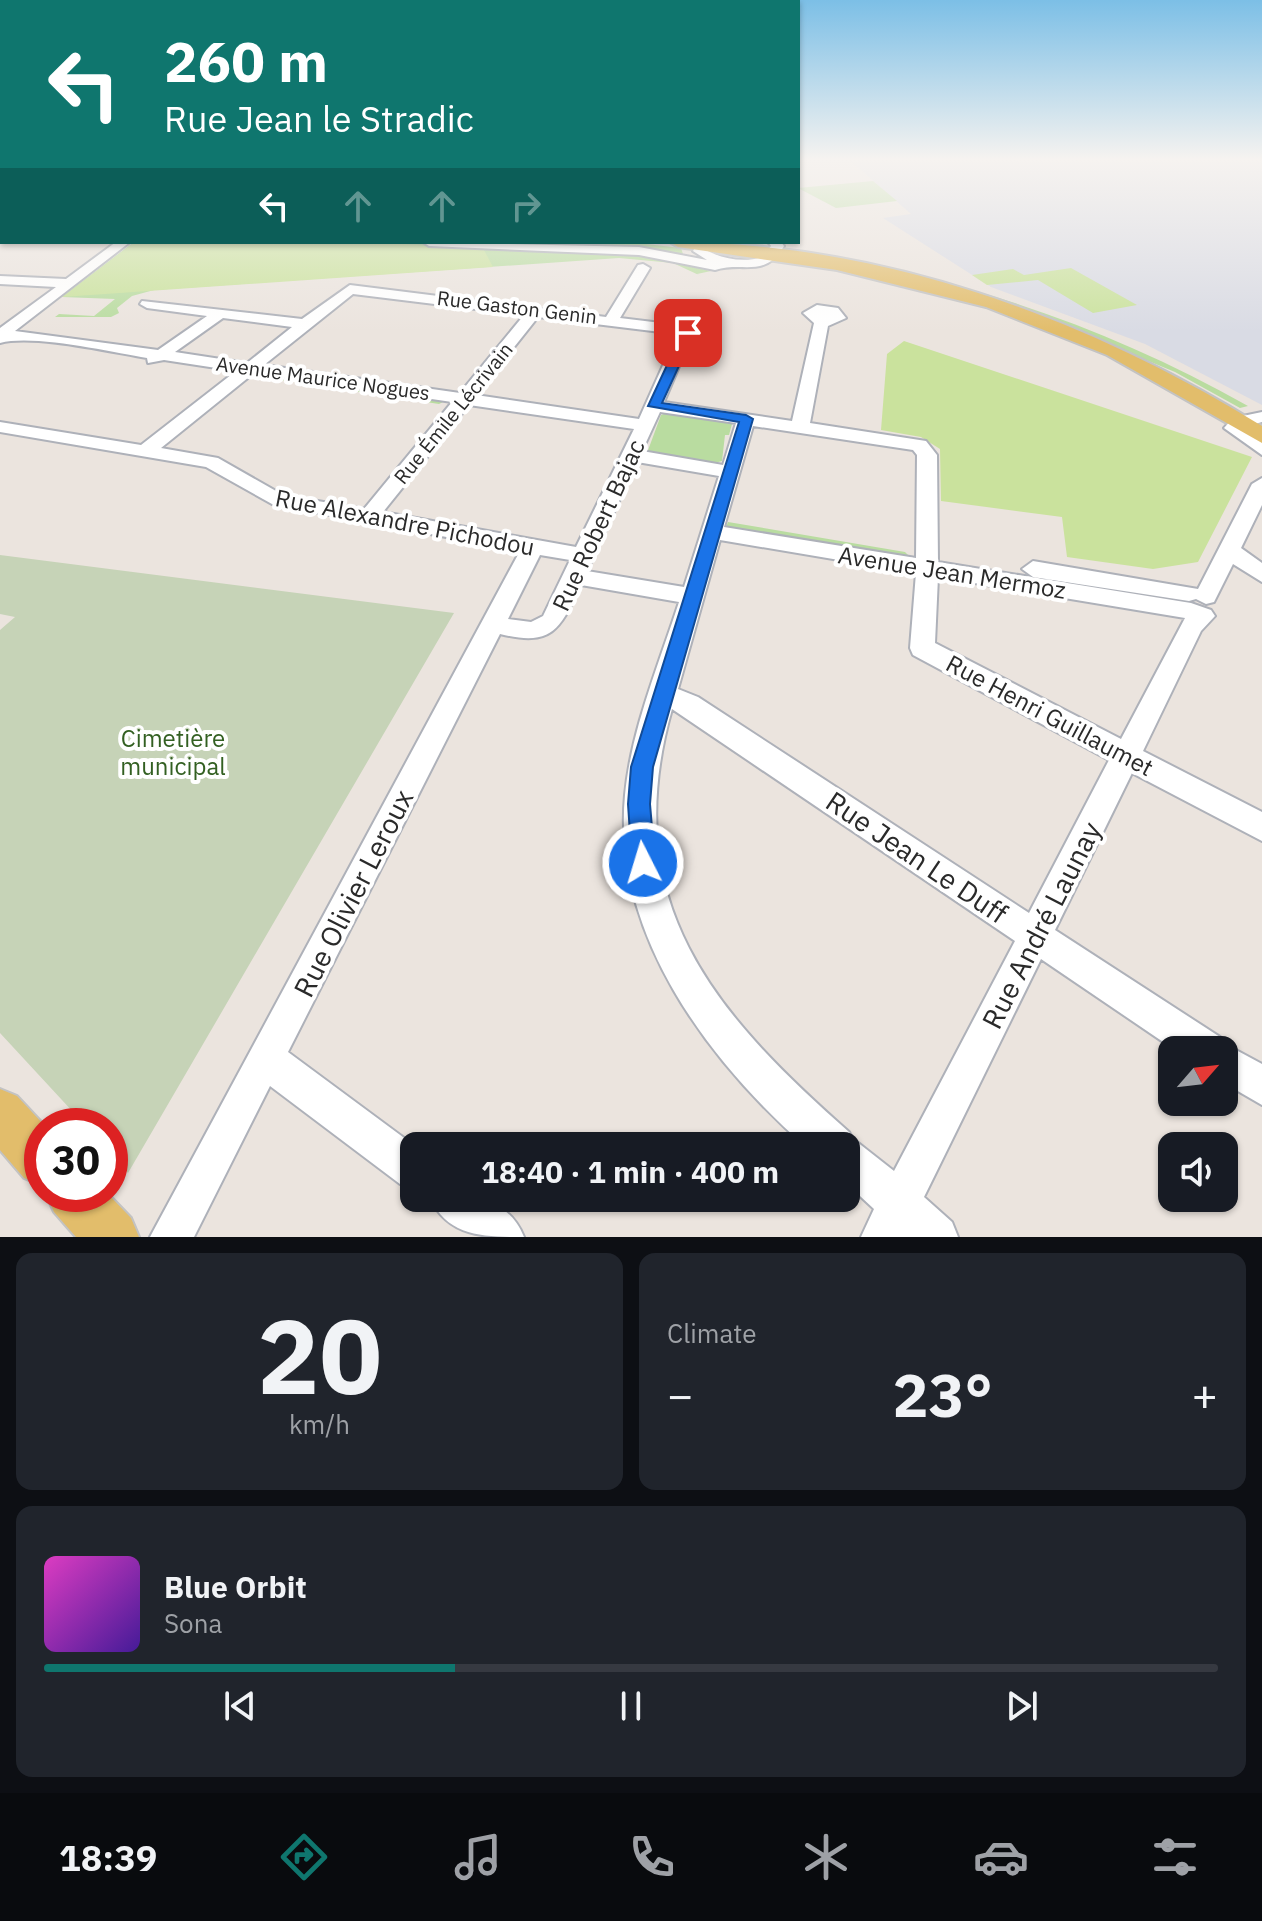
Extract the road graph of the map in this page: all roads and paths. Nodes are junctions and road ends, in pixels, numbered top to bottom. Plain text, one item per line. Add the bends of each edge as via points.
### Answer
1 (121, 244) edge
2 (476, 244) edge
3 (706, 244) edge
4 (716, 244) edge
5 (773, 250) edge
6 (727, 260) junction
7 (643, 268) dead end
8 (0, 280) edge
9 (70, 283) junction
10 (147, 304) dead end
11 (536, 310) junction
12 (221, 313) junction
13 (612, 319) junction
14 (822, 321) dead end
15 (302, 324) junction
16 (683, 329) joint
17 (0, 338) edge
18 (156, 359) junction
19 (242, 372) junction
20 (459, 404) junction
21 (654, 406) junction
22 (746, 419) junction
23 (1255, 424) edge
24 (800, 426) junction
25 (0, 427) edge
26 (643, 430) junction
27 (1262, 449) edge
28 (144, 452) junction
29 (630, 455) junction
30 (732, 472) junction
31 (1262, 484) edge
32 (370, 515) junction
33 (716, 525) junction
34 (533, 547) junction
35 (1227, 549) junction
36 (927, 560) junction
37 (577, 566) junction
38 (1262, 574) edge
39 (692, 596) junction
40 (1197, 604) junction
41 (493, 624) junction
42 (664, 695) junction
43 (1126, 755) junction
44 (1262, 827) edge
45 (1035, 936) junction
46 (1186, 1036) edge
47 (267, 1060) junction
48 (1238, 1070) edge
49 (1262, 1086) edge
50 (0, 1113) edge
51 (820, 1132) edge
52 (24, 1140) edge
53 (400, 1160) edge
54 (860, 1176) edge
55 (89, 1212) edge
56 (470, 1212) edge
57 (891, 1220) edge
58 (112, 1237) edge
59 (171, 1237) edge
60 (503, 1237) edge
61 (937, 1237) edge

1 - 9 street
2 - 6 street via 639,251 715,266
3 - 6 street via 702,254
4 - 5 main road
5 - 6 street via 758,263
5 - 23 main road via 913,281 1036,318 1125,356
7 - 13 street
8 - 9 street
9 - 17 street
10 - 12 street
11 - 13 street, Rue Gaston Genin
11 - 15 street, Rue Gaston Genin via 350,289
11 - 20 street, Rue Émile Lécrivain
12 - 15 street
12 - 18 street
13 - 16 street, Rue Gaston Genin
14 - 24 street
15 - 19 street
16 - 21 street, Rue Robert Bajac via 688,333
17 - 18 street, Avenue Maurice Nogues
18 - 19 street, Avenue Maurice Nogues
19 - 20 street, Avenue Maurice Nogues
19 - 28 street
20 - 26 street, Avenue Maurice Nogues
20 - 32 street, Rue Émile Lécrivain
21 - 22 street
21 - 26 street, Rue Robert Bajac
22 - 24 street
22 - 30 street
23 - 27 street via 1234,425 1234,431
24 - 36 street via 906,441 924,449
25 - 28 street, Rue Alexandre Pichodou
26 - 29 street, Rue Robert Bajac
28 - 32 street, Rue Alexandre Pichodou via 211,462 279,500
29 - 30 street
29 - 37 street, Rue Robert Bajac
30 - 33 street
31 - 35 street, Rue André Launay
32 - 34 street, Rue Alexandre Pichodou
33 - 36 street, Avenue Jean Mermoz
33 - 39 street
34 - 37 street, Rue Alexandre Pichodou
34 - 41 street, Rue Olivier Leroux
35 - 38 street
35 - 40 street, Rue André Launay
36 - 40 street, Avenue Jean Mermoz
36 - 43 street, Rue Henri Guillaumet via 922,648
37 - 39 street, Rue Alexandre Pichodou
37 - 41 street, Rue Robert Bajac via 545,628 529,632
39 - 42 street
40 - 43 street, Rue André Launay via 1192,626
41 - 47 street, Rue Olivier Leroux
42 - 45 street, Rue Jean Le Duff via 689,705
42 - 51 street via 642,767 639,804 643,863 664,933 726,1036 763,1080
43 - 44 street, Rue Henri Guillaumet
43 - 45 street, Rue André Launay
45 - 46 street, Rue Jean Le Duff
45 - 57 street, Rue André Launay
47 - 53 street
47 - 59 street, Rue Olivier Leroux
48 - 49 street
50 - 52 main road
54 - 57 street
55 - 58 main road
56 - 60 street
57 - 61 street

